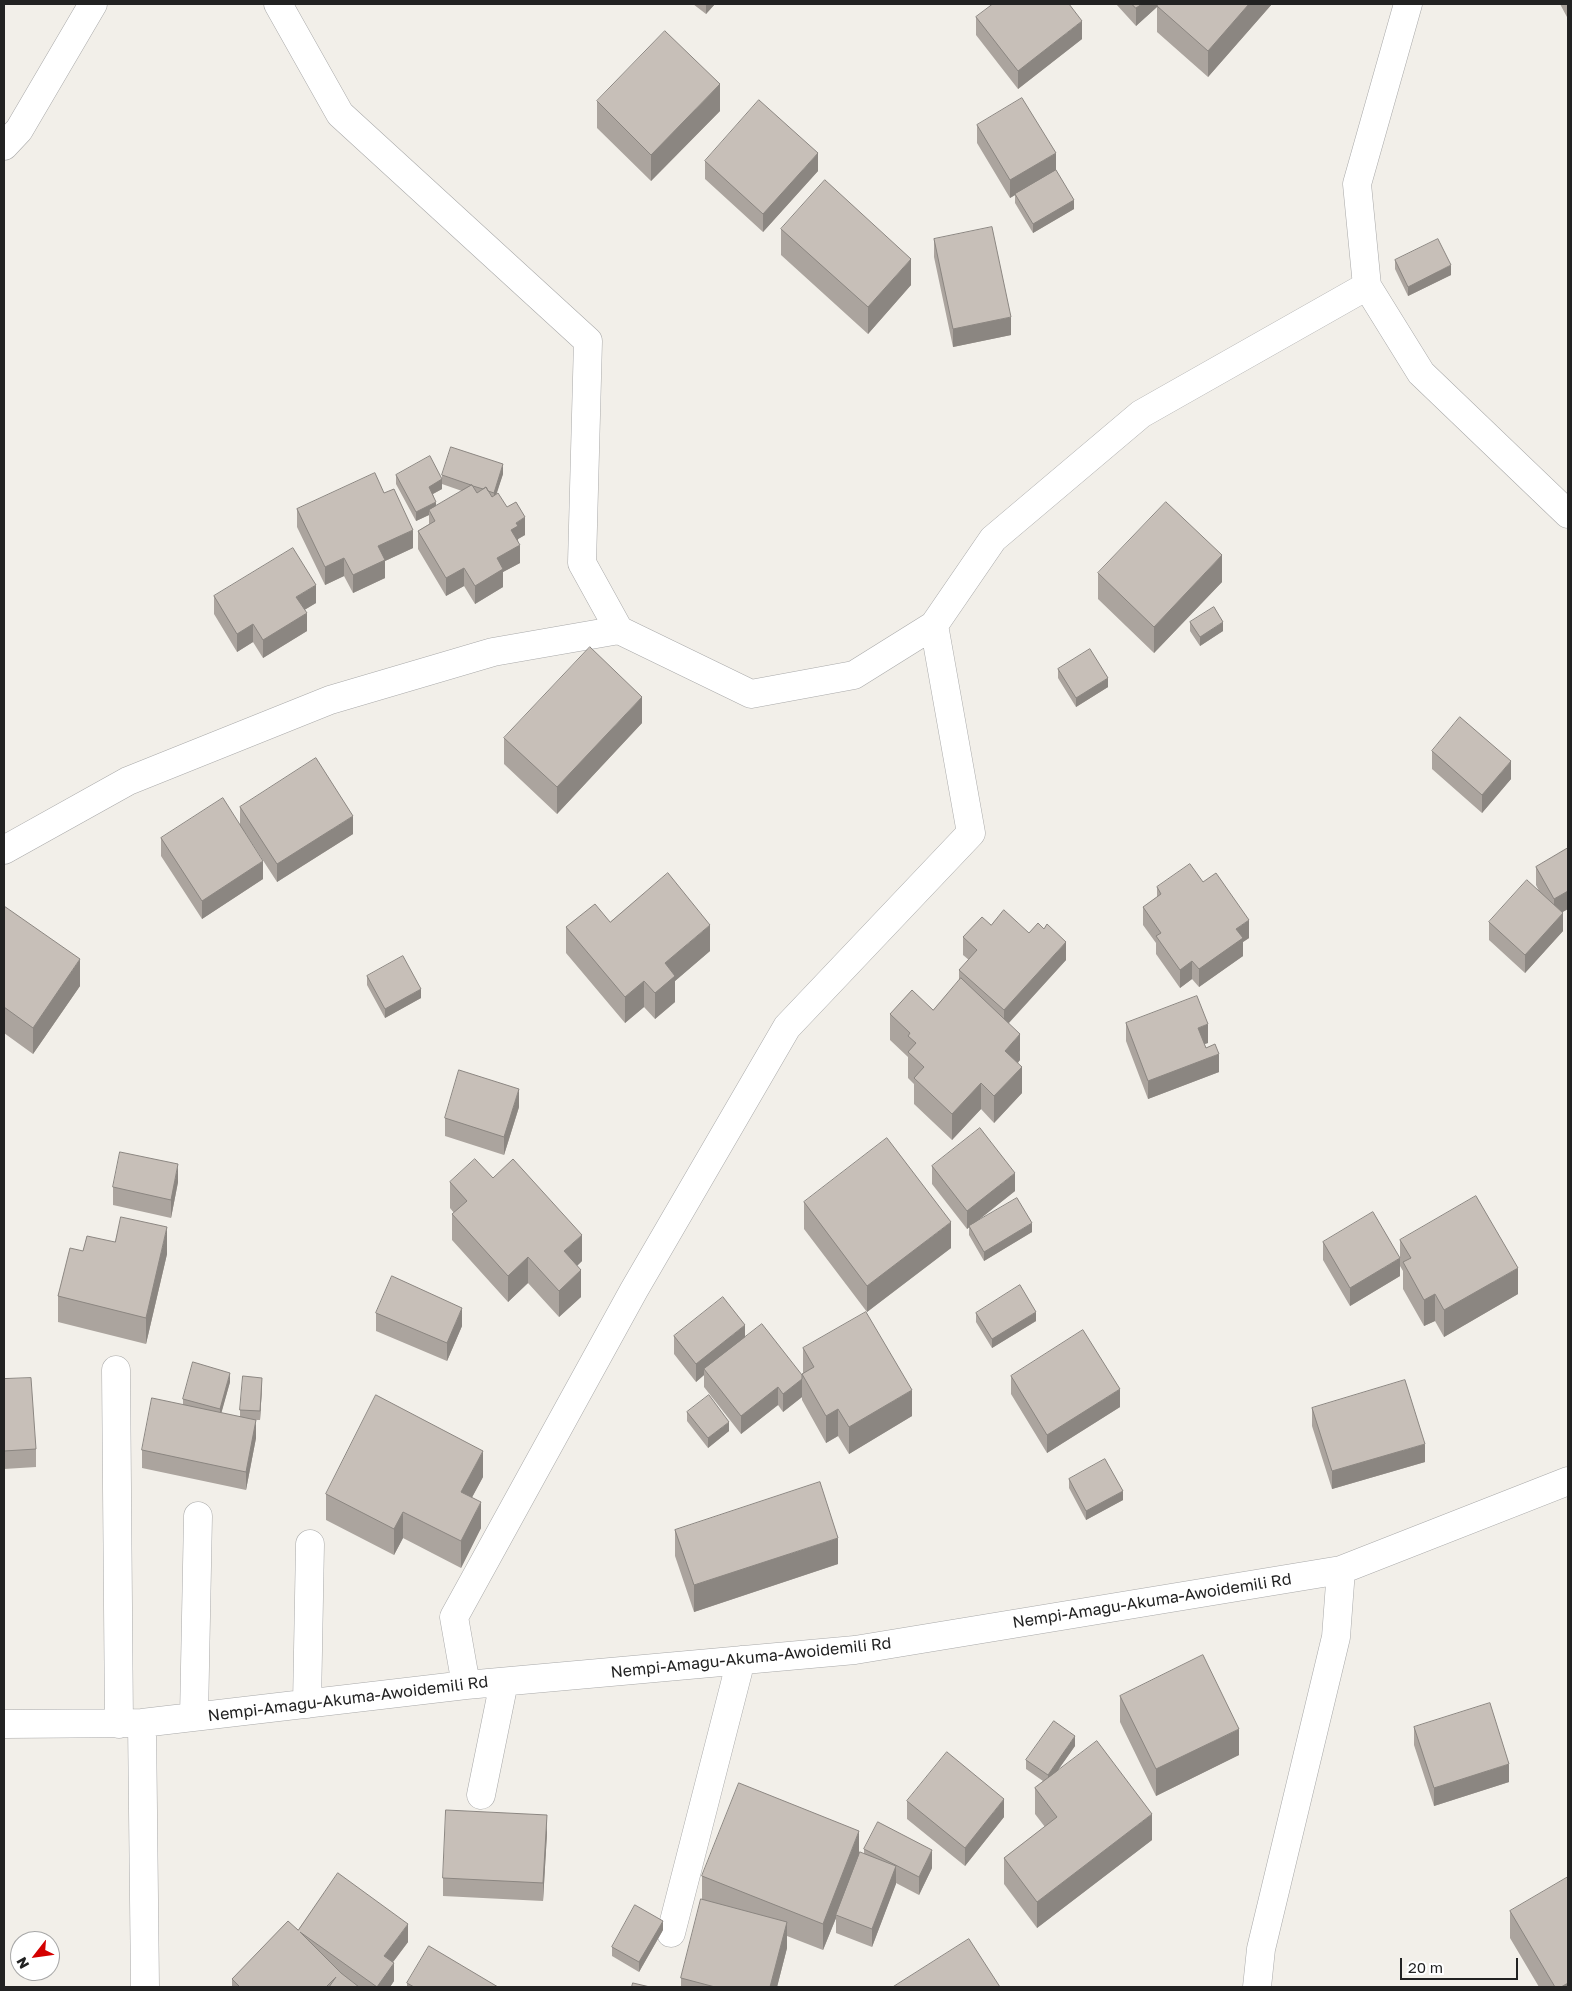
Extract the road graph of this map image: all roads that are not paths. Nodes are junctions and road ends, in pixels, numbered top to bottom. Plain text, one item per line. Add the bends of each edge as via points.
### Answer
1 (93, 4) edge
2 (278, 4) edge
3 (1408, 4) edge
4 (4, 146) edge
5 (1367, 286) junction
6 (1568, 514) edge
7 (934, 625) junction
8 (619, 630) junction
9 (4, 850) edge
10 (116, 1370) dead end
11 (1568, 1481) edge
12 (198, 1516) dead end
13 (310, 1544) dead end
14 (1341, 1570) junction
15 (741, 1660) junction
16 (504, 1682) junction
17 (466, 1685) junction
18 (307, 1704) junction
19 (194, 1717) junction
20 (131, 1723) junction
21 (4, 1724) edge
22 (481, 1795) dead end
23 (671, 1933) dead end
24 (145, 1987) edge
25 (1257, 1987) edge

1 - 4 street via 18,130
2 - 8 street via 340,114 588,340 582,563
3 - 5 street via 1357,184
5 - 6 street via 1421,373
5 - 7 street via 1141,414 993,539
7 - 8 street via 854,675 752,694
7 - 17 street via 971,833 787,1028 634,1290 454,1617
8 - 9 street via 493,652 330,700 128,781
10 - 20 street
11 - 14 street, Nempi-Amagu-Akuma-Awoidemili Rd
12 - 19 street
13 - 18 street
14 - 15 street, Nempi-Amagu-Akuma-Awoidemili Rd via 855,1650
14 - 25 street via 1336,1637 1261,1949
15 - 16 street, Nempi-Amagu-Akuma-Awoidemili Rd
15 - 23 street
16 - 17 street, Nempi-Amagu-Akuma-Awoidemili Rd
16 - 22 street
17 - 18 street, Nempi-Amagu-Akuma-Awoidemili Rd
18 - 19 street, Nempi-Amagu-Akuma-Awoidemili Rd
19 - 20 street, Nempi-Amagu-Akuma-Awoidemili Rd
20 - 21 street, Nempi-Amagu-Akuma-Awoidemili Rd
20 - 24 street

